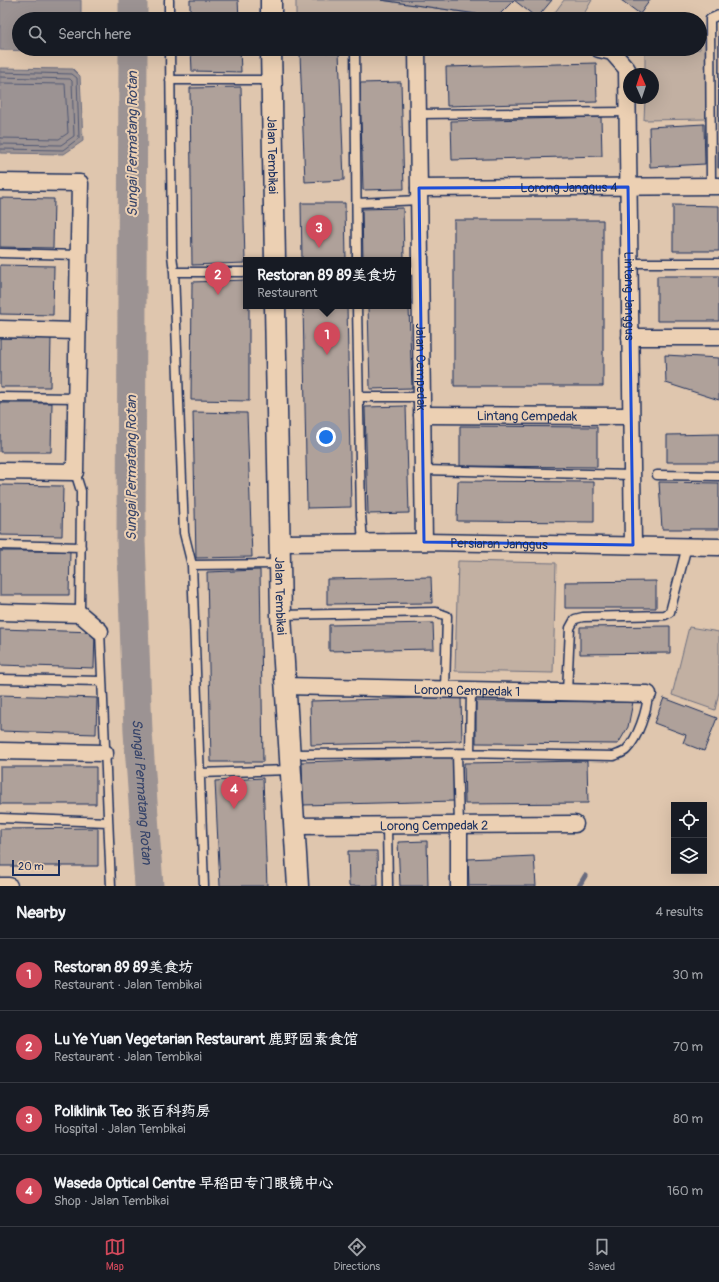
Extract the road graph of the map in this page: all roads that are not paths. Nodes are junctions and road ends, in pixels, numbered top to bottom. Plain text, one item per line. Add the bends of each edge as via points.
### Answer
1 (169, 0) edge
2 (271, 0) edge
3 (169, 12) edge
4 (271, 12) edge
5 (719, 15) edge
6 (170, 56) edge
7 (271, 56) edge
8 (355, 56) edge
9 (417, 56) edge
10 (613, 56) edge
11 (170, 80) junction
12 (272, 80) junction
13 (627, 112) junction
14 (418, 114) junction
15 (0, 182) edge
16 (628, 186) junction
17 (715, 186) edge
18 (419, 194) junction
19 (357, 203) junction
20 (0, 253) edge
21 (79, 255) junction
22 (275, 257) edge
23 (357, 257) edge
24 (629, 263) junction
25 (719, 263) edge
26 (414, 271) edge
27 (174, 272) junction
28 (243, 272) edge
29 (275, 309) edge
30 (357, 309) edge
31 (0, 329) edge
32 (78, 330) junction
33 (630, 337) junction
34 (719, 337) edge
35 (0, 397) edge
36 (359, 397) junction
37 (422, 397) junction
38 (76, 398) junction
39 (422, 416) junction
40 (631, 416) junction
41 (423, 470) junction
42 (0, 471) edge
43 (75, 472) junction
44 (632, 475) junction
45 (658, 475) dead end
46 (719, 476) edge
47 (424, 542) junction
48 (279, 543) junction
49 (363, 543) junction
50 (0, 545) edge
51 (633, 545) junction
52 (687, 546) junction
53 (81, 547) junction
54 (719, 547) edge
55 (192, 564) junction
56 (280, 564) junction
57 (0, 612) edge
58 (80, 614) junction
59 (281, 615) junction
60 (100, 631) joint
61 (0, 679) edge
62 (102, 681) junction
63 (285, 686) junction
64 (445, 690) junction
65 (471, 690) junction
66 (568, 692) junction
67 (648, 694) joint
68 (0, 751) edge
69 (105, 753) junction
70 (457, 753) junction
71 (470, 753) junction
72 (289, 762) junction
73 (200, 773) junction
74 (0, 818) edge
75 (108, 822) junction
76 (575, 824) dead end
77 (458, 825) junction
78 (293, 826) junction
79 (387, 826) junction
80 (0, 886) edge
81 (10, 886) edge
82 (111, 886) edge
83 (204, 886) edge
84 (298, 886) edge
85 (388, 886) edge
86 (459, 886) edge

1 - 3 lane
2 - 4 street
5 - 17 lane via 710,19
6 - 11 lane
7 - 12 street, Jalan Tembikai
8 - 19 lane
9 - 14 street, Jalan Cempedak
10 - 13 street, Lintang Janggus via 627,69
11 - 12 lane
11 - 27 lane
12 - 22 street, Jalan Tembikai
13 - 14 lane
13 - 16 street, Lintang Janggus
14 - 18 street, Jalan Cempedak
15 - 21 street via 80,183
16 - 17 street, Lorong Janggus 4
16 - 18 street, Lorong Janggus 4
16 - 24 street, Lintang Janggus
18 - 19 lane
18 - 26 street, Jalan Cempedak
19 - 23 lane
20 - 21 lane
21 - 32 street
24 - 25 lane
24 - 33 street, Lintang Janggus
26 - 37 street, Jalan Cempedak
27 - 28 lane
27 - 55 lane via 184,533
29 - 48 street, Jalan Tembikai
30 - 36 lane
31 - 32 street
32 - 38 street
33 - 34 street
33 - 40 street, Lintang Janggus
35 - 38 lane
36 - 37 lane
36 - 49 lane
37 - 39 street, Jalan Cempedak
38 - 43 street
39 - 40 street, Lintang Cempedak
39 - 41 street, Jalan Cempedak
40 - 44 street, Lintang Janggus
41 - 44 lane
41 - 47 street, Jalan Cempedak
42 - 43 street
43 - 53 lane via 81,491
44 - 51 street, Lintang Janggus
45 - 46 lane
47 - 49 street, Persiaran Janggus
47 - 51 street, Persiaran Janggus
48 - 49 street, Persiaran Janggus
48 - 56 street, Jalan Tembikai
50 - 53 lane
51 - 52 street, Persiaran Janggus
52 - 54 street, Persiaran Janggus
52 - 66 lane via 670,612 665,615 575,619 570,628
53 - 58 lane
55 - 56 lane
55 - 73 lane
56 - 59 street, Jalan Tembikai
57 - 58 street
58 - 60 street
59 - 63 street, Jalan Tembikai
59 - 64 lane via 436,612 447,616
60 - 62 lane
61 - 62 lane
62 - 69 lane
63 - 64 street, Lorong Cempedak 1
63 - 72 street, Jalan Tembikai
64 - 65 street, Lorong Cempedak 1
65 - 66 street, Lorong Cempedak 1
65 - 71 lane
66 - 67 street, Lorong Cempedak 1
67 - 71 lane via 647,708 631,743 624,752 614,756
68 - 69 street
69 - 75 lane
70 - 71 lane
70 - 72 lane
70 - 77 lane
72 - 73 lane
72 - 78 street, Jalan Tembikai
73 - 83 lane
74 - 75 lane
75 - 82 lane
76 - 77 street, Lorong Cempedak 2
77 - 79 street, Lorong Cempedak 2
77 - 86 street
78 - 79 street, Lorong Cempedak 2
78 - 84 street, Jalan Tembikai
79 - 85 lane
80 - 81 street

